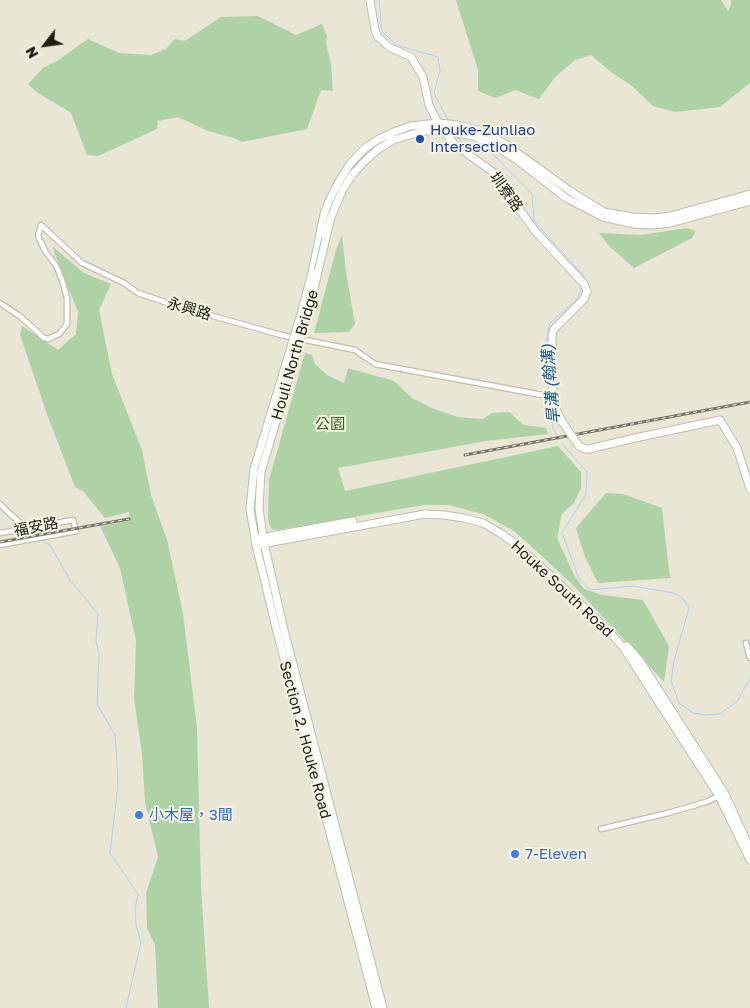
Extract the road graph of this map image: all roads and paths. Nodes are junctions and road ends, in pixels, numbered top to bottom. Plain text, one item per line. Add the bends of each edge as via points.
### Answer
1 (370, 0) edge
2 (438, 123) junction
3 (444, 131) junction
4 (503, 146) junction
5 (750, 194) edge
6 (750, 201) edge
7 (0, 303) edge
8 (553, 396) junction
9 (257, 471) junction
10 (750, 489) edge
11 (0, 504) edge
12 (28, 528) junction
13 (0, 534) edge
14 (38, 538) junction
15 (260, 541) junction
16 (0, 545) edge
17 (746, 643) dead end
18 (750, 655) edge
19 (300, 704) junction
20 (722, 795) junction
21 (600, 829) dead end
22 (750, 848) edge
23 (343, 852) junction
24 (335, 854) junction
25 (750, 860) edge
26 (376, 1008) edge
27 (383, 1008) edge

1 - 2 street, 圳寮路 via 378,37 389,47 411,57 423,77 429,105
2 - 3 street, 圳寮路
2 - 4 street via 478,130
2 - 9 street, Houli North Bridge, bridge via 410,126 365,148 338,182 324,214 312,274
3 - 4 street via 474,136
3 - 8 street, 圳寮路 via 455,145 494,172 535,231 584,284 587,292 584,299 552,335
3 - 9 street, Houli North Bridge, bridge via 423,132 393,140 377,150 343,189 331,217 307,318
4 - 5 street via 604,212 655,218
4 - 6 street via 566,198 603,217 634,224 671,223
7 - 8 street, 永興路 via 44,338 59,334 67,324 63,283 38,236 41,225 82,263 138,293 176,306 355,350 375,364
8 - 10 street, 圳寮路, bridge via 563,423 579,446 585,449 720,420 737,448
9 - 15 street, Section 2, Houke Road
11 - 12 street
12 - 13 street, 福安路
12 - 14 street
12 - 14 street, 福安路 via 73,520 76,531
14 - 16 street, 福安路
15 - 19 street, Section 2, Houke Road
15 - 20 street, Houke South Road via 425,514 482,524 513,542 623,647
17 - 18 street
19 - 23 street, Section 2, Houke Road
19 - 24 street, Section 2, Houke Road
20 - 21 street via 668,813
20 - 22 street, Houke South Road
20 - 25 street, Houke South Road
23 - 24 street
23 - 27 street, Section 2, Houke Road
24 - 26 street, Section 2, Houke Road

